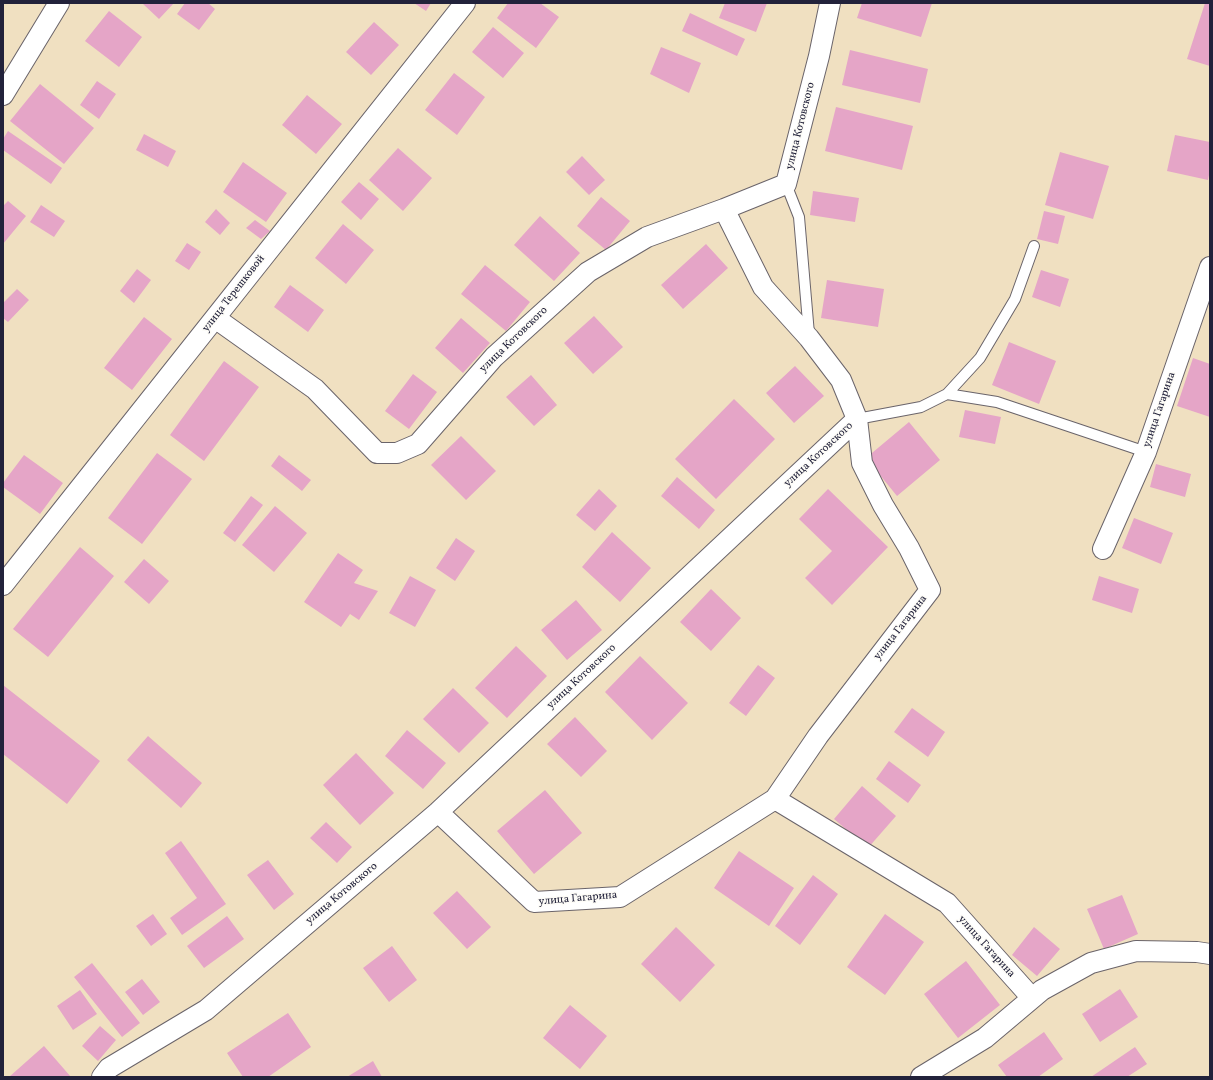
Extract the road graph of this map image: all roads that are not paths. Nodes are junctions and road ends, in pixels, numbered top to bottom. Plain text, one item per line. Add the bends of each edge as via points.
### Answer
1 (59, 3) edge
2 (465, 3) edge
3 (830, 3) edge
4 (3, 95) edge
5 (786, 184) junction
6 (724, 209) junction
7 (1034, 246) dead end
8 (1210, 267) edge
9 (215, 318) junction
10 (809, 338) junction
11 (947, 394) junction
12 (857, 419) junction
13 (1146, 452) junction
14 (1103, 549) dead end
15 (3, 585) edge
16 (775, 799) junction
17 (438, 812) junction
18 (1210, 954) edge
19 (1032, 998) junction
20 (102, 1077) edge
21 (921, 1077) edge

1 - 4 street
2 - 9 street, улица Терешковой
3 - 5 street, улица Котовского
5 - 6 street, улица Котовского
5 - 10 lane via 799,216
6 - 9 street, улица Котовского via 647,237 588,272 494,357 418,444 397,453 376,453 314,389
6 - 10 street, улица Котовского via 763,287
7 - 11 lane via 1008,312 980,358
8 - 13 street, улица Гагарина
9 - 15 street, улица Терешковой
10 - 12 street, улица Котовского via 841,380
11 - 12 lane via 921,407
11 - 13 lane via 997,402
12 - 16 street, улица Гагарина via 862,463 930,590 818,736
12 - 17 street, улица Котовского
13 - 14 street, улица Гагарина
16 - 17 street, улица Гагарина via 620,897 534,902
16 - 19 street, улица Гагарина via 947,903
17 - 20 street, улица Котовского via 206,1010 109,1068
18 - 19 street via 1136,951 1091,963
19 - 21 street via 985,1038

